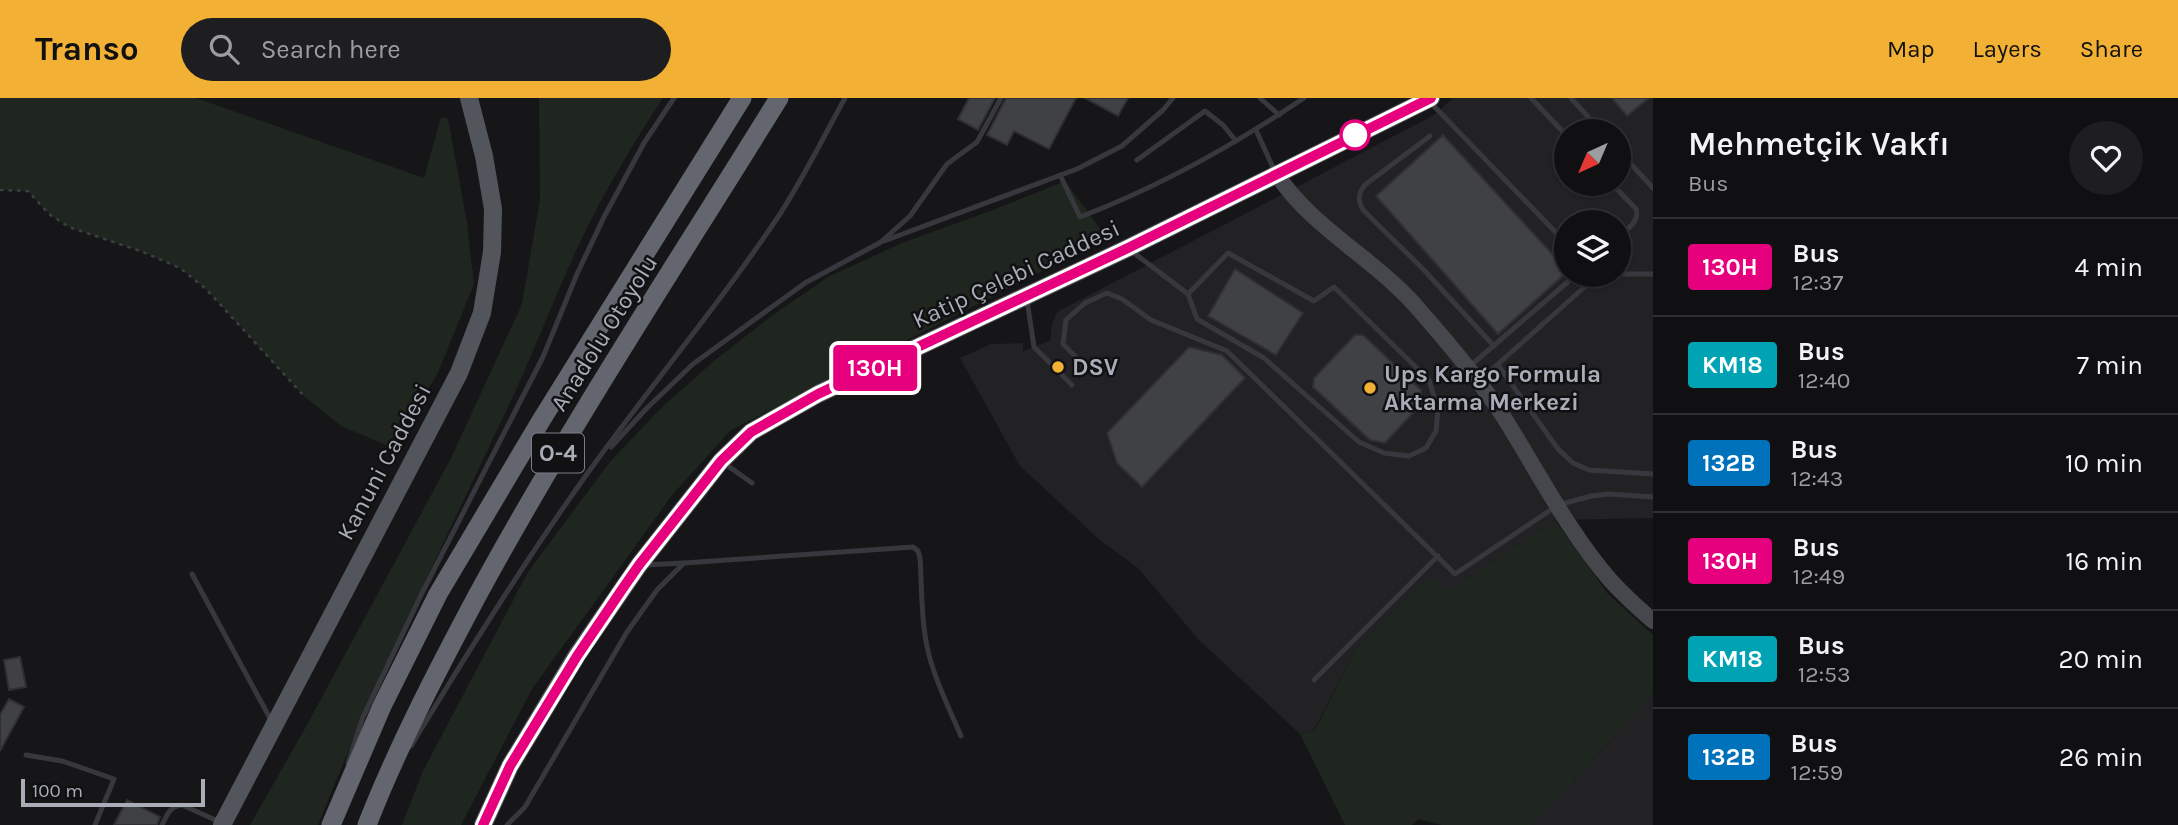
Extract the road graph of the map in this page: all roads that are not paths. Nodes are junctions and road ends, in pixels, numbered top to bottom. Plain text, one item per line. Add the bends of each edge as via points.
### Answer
1 (469, 98) edge
2 (674, 98) edge
3 (742, 98) edge
4 (779, 98) edge
5 (845, 98) edge
6 (1001, 98) edge
7 (1173, 98) edge
8 (1260, 98) edge
9 (1304, 98) edge
10 (1531, 98) edge
11 (1571, 98) edge
12 (1429, 99) edge
13 (1279, 115) junction
14 (1590, 119) edge
15 (1554, 122) edge
16 (1256, 130) junction
17 (1430, 136) dead end
18 (1236, 141) junction
19 (1137, 160) dead end
20 (1631, 164) edge
21 (1276, 173) junction
22 (1060, 175) junction
23 (1653, 188) edge
24 (1623, 196) edge
25 (1631, 225) edge
26 (1554, 230) edge
27 (881, 242) junction
28 (1128, 248) junction
29 (1631, 274) edge
30 (1653, 274) edge
31 (1562, 287) edge
32 (1585, 287) edge
33 (1188, 294) junction
34 (1026, 296) junction
35 (1494, 346) junction
36 (1498, 365) junction
37 (1086, 367) dead end
38 (1468, 368) junction
39 (1478, 382) junction
40 (1072, 385) dead end
41 (721, 461) junction
42 (588, 473) junction
43 (1653, 474) edge
44 (752, 483) dead end
45 (1653, 497) edge
46 (1558, 505) junction
47 (1437, 556) junction
48 (684, 563) junction
49 (639, 565) junction
50 (192, 574) dead end
51 (1653, 621) edge
52 (1314, 681) dead end
53 (273, 725) junction
54 (961, 736) dead end
55 (26, 755) dead end
56 (347, 765) dead end
57 (343, 777) dead end
58 (369, 818) edge
59 (222, 824) edge
60 (95, 825) edge
61 (162, 825) edge
62 (330, 825) edge
63 (483, 825) edge
64 (508, 825) edge

1 - 53 main road, Kanuni Caddesi via 493,209 492,252 482,313 459,373
2 - 56 lane via 604,217 542,357 368,704
3 - 62 highway, Anadolu Otoyolu / O-4 via 439,594 382,706
4 - 58 highway, Anadolu Otoyolu / O-4 via 521,515 428,686
5 - 42 lane via 781,212
6 - 27 lane via 977,142 947,164 910,216
7 - 22 lane via 1122,146
8 - 13 lane
9 - 13 lane
10 - 15 lane
11 - 14 lane
12 - 21 main road, Katip Çelebi Caddesi
12 - 26 lane
13 - 16 lane
16 - 18 lane
16 - 21 lane
17 - 35 lane via 1366,184 1360,204
18 - 19 lane via 1205,111
18 - 22 lane via 1176,175 1080,217
20 - 23 lane
21 - 28 main road, Katip Çelebi Caddesi
21 - 38 street via 1296,201 1418,308
22 - 27 lane
24 - 25 lane via 1637,212
27 - 42 lane via 805,283 693,364
28 - 33 lane
28 - 34 main road, Katip Çelebi Caddesi
29 - 30 lane
31 - 35 lane
32 - 36 lane
33 - 33 lane via 1228,253 1314,301 1334,287 1429,380 1438,410 1436,431 1426,448 1409,456 1384,453 1359,442 1264,358 1197,319
34 - 40 lane via 1034,347
34 - 41 main road, Katip Çelebi Caddesi via 818,394 751,432
35 - 38 lane
36 - 39 lane
36 - 43 lane via 1573,463 1589,470
37 - 47 lane via 1063,344 1066,320 1085,303 1107,293 1151,320 1227,351
38 - 39 street
39 - 46 street
41 - 44 lane
41 - 49 main road, Katip Çelebi Caddesi
42 - 58 lane via 525,563
45 - 46 lane via 1609,494
46 - 47 lane via 1455,574
46 - 51 street via 1610,580
47 - 52 lane
48 - 49 lane
48 - 54 lane via 913,547 920,558 928,653
48 - 64 lane via 657,590 627,632 525,807
49 - 63 main road, Katip Çelebi Caddesi via 510,766
50 - 53 lane
53 - 59 main road, Kanuni Caddesi
55 - 60 lane via 114,779
57 - 62 lane
59 - 61 lane via 182,805 169,810

